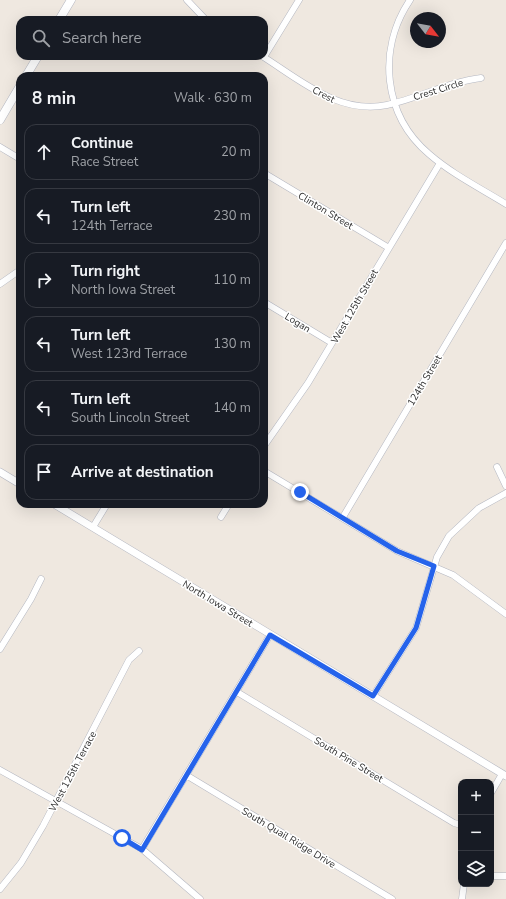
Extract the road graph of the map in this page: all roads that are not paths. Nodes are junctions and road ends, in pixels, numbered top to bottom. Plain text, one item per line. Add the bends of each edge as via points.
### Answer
1 (71, 0) edge
2 (187, 0) edge
3 (299, 0) edge
4 (410, 0) edge
5 (61, 16) edge
6 (202, 16) edge
7 (268, 48) edge
8 (268, 59) edge
9 (36, 60) edge
10 (28, 72) edge
11 (482, 78) dead end
12 (16, 93) edge
13 (394, 103) junction
14 (0, 120) edge
15 (0, 147) edge
16 (16, 157) edge
17 (440, 163) junction
18 (268, 175) edge
19 (506, 204) edge
20 (506, 242) edge
21 (389, 248) junction
22 (16, 273) edge
23 (0, 284) edge
24 (268, 304) edge
25 (332, 343) junction
26 (268, 440) edge
27 (497, 466) dead end
28 (0, 472) edge
29 (268, 473) edge
30 (16, 482) edge
31 (506, 486) edge
32 (506, 493) edge
33 (61, 508) edge
34 (105, 508) edge
35 (227, 508) edge
36 (222, 517) dead end
37 (342, 517) junction
38 (93, 527) junction
39 (434, 566) junction
40 (41, 579) dead end
41 (506, 614) edge
42 (270, 635) junction
43 (0, 649) edge
44 (139, 650) dead end
45 (237, 692) junction
46 (373, 696) junction
47 (0, 770) edge
48 (186, 775) junction
49 (504, 775) edge
50 (494, 789) edge
51 (55, 801) junction
52 (458, 823) edge
53 (142, 850) junction
54 (494, 876) edge
55 (506, 876) edge
56 (464, 887) edge
57 (0, 889) edge
58 (200, 899) edge
59 (392, 899) edge
60 (462, 899) edge

1 - 5 main road
2 - 6 street
3 - 7 street
4 - 13 street via 399,18 390,47 390,80
8 - 13 street, Crest via 325,95 345,104 369,107
9 - 10 main road
11 - 13 street, Crest Circle via 463,80
12 - 14 main road
13 - 17 street via 408,131
15 - 16 street
17 - 19 street
17 - 21 street, West 125th Street
18 - 21 street, Clinton Street
20 - 37 street, 124th Street
21 - 25 street, West 125th Street
22 - 23 street
24 - 25 street, Logan
25 - 26 street, West 125th Street
27 - 31 street
28 - 30 street
29 - 37 street
32 - 39 street via 479,508 449,536
33 - 38 street, North Iowa Street
34 - 38 street
35 - 36 street
37 - 39 street via 397,551
38 - 42 street, North Iowa Street
39 - 41 street via 463,580
39 - 46 street via 416,628
40 - 43 street
42 - 45 street
42 - 46 street, North Iowa Street
44 - 51 street, West 125th Terrace via 129,660
45 - 48 street
45 - 52 street, South Pine Street
46 - 49 street, North Iowa Street
47 - 51 street
48 - 53 street
48 - 59 street, South Quail Ridge Drive
49 - 50 street
51 - 53 street
51 - 57 street, West 125th Terrace via 21,863
53 - 58 street
54 - 55 street
56 - 60 street

